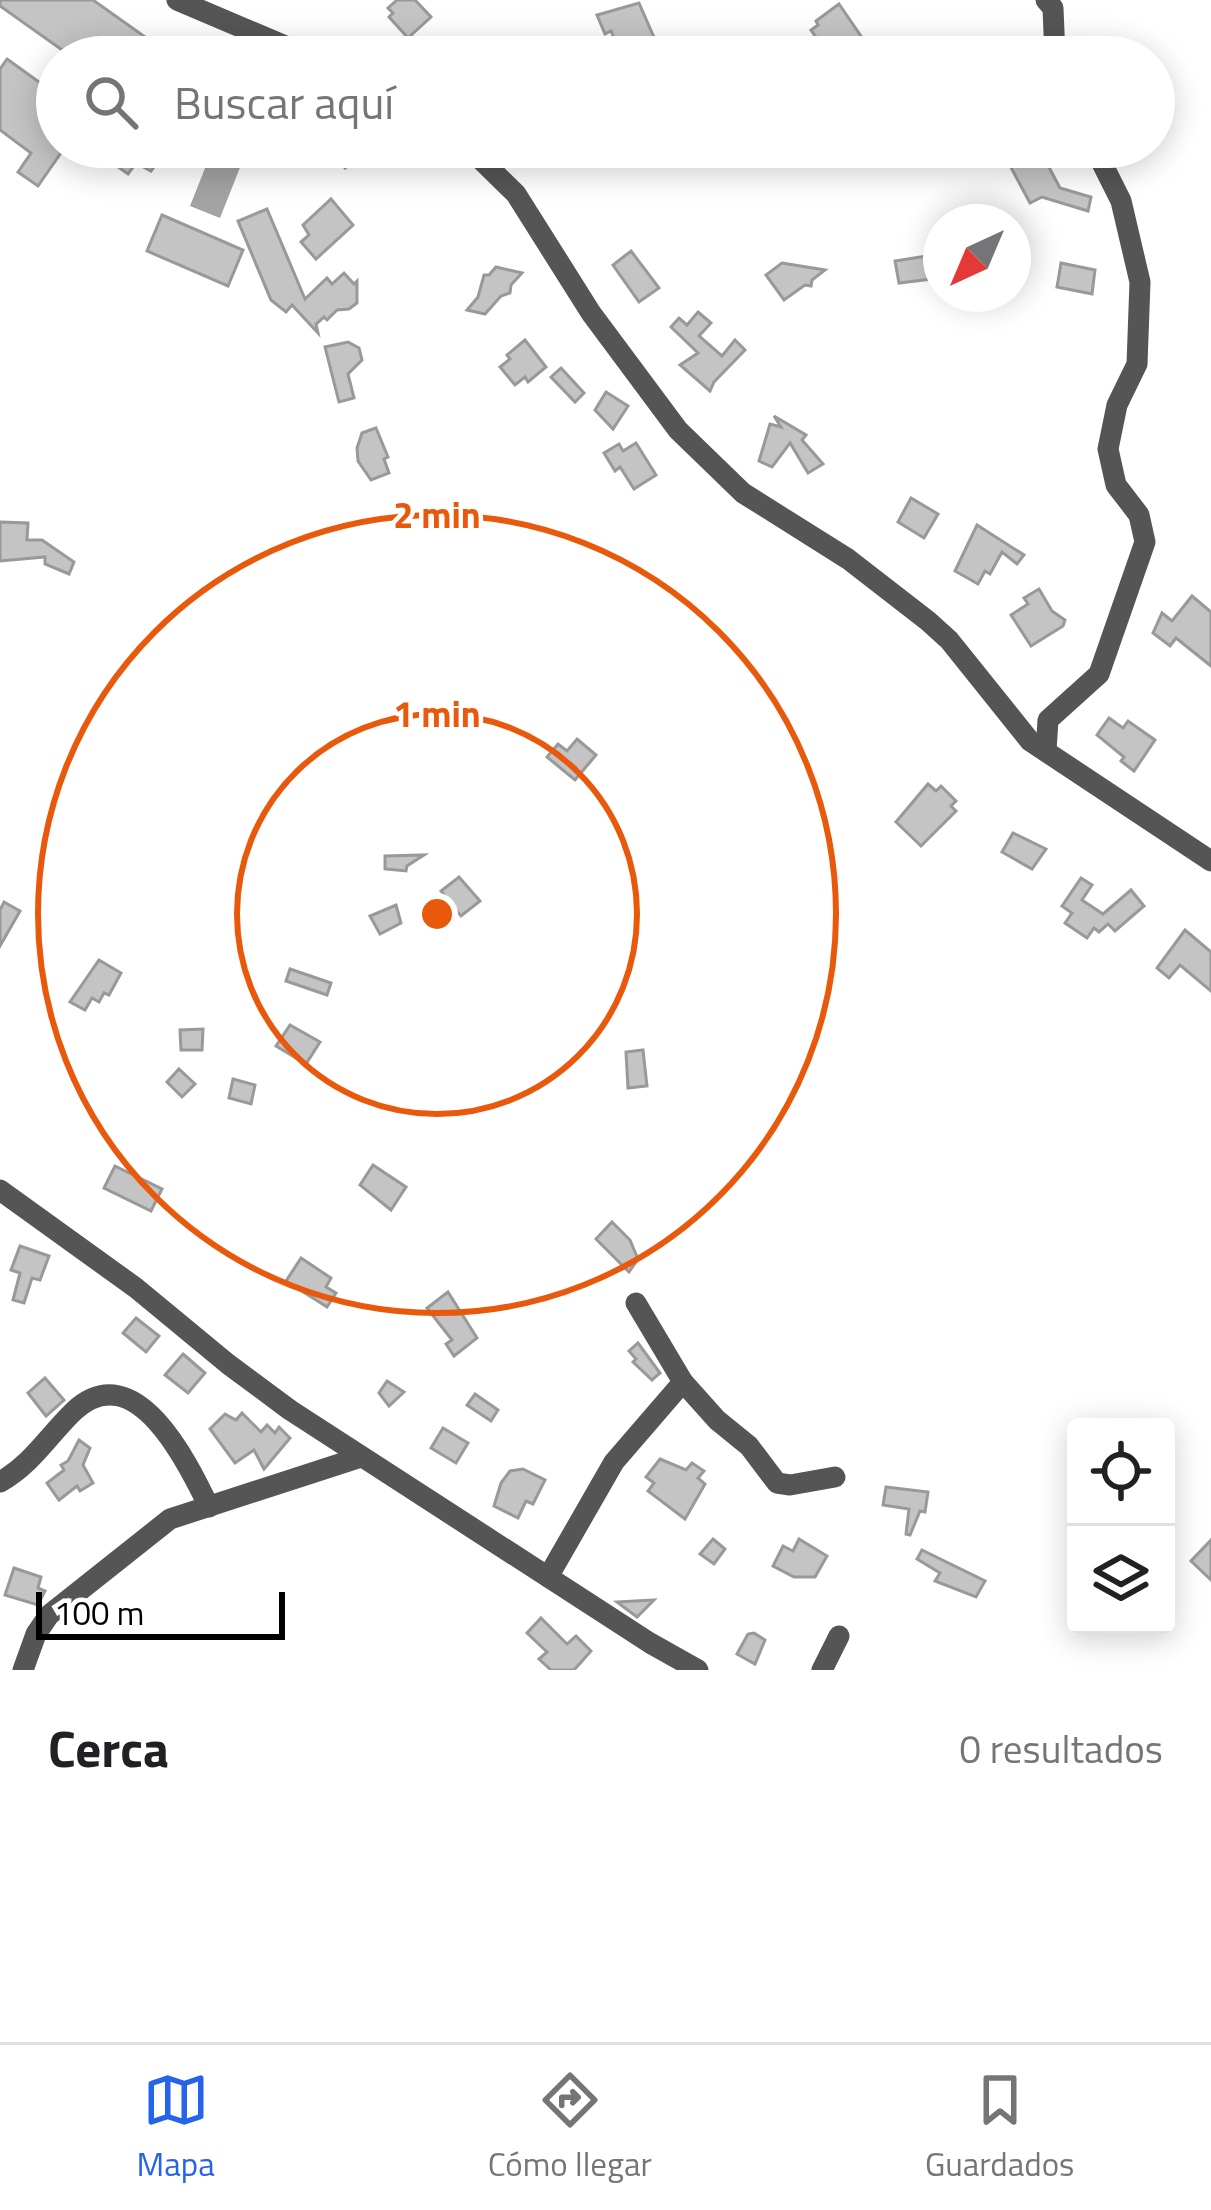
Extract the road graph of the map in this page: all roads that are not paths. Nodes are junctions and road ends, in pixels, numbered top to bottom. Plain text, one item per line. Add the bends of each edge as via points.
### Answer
1 (177, 0) edge
2 (1046, 0) edge
3 (262, 36) edge
4 (1054, 36) edge
5 (489, 168) edge
6 (1104, 168) edge
7 (1046, 751) junction
8 (1211, 861) edge
9 (0, 1190) edge
10 (636, 1303) dead end
11 (683, 1382) junction
12 (362, 1457) junction
13 (835, 1477) dead end
14 (0, 1482) edge
15 (209, 1507) junction
16 (548, 1576) junction
17 (839, 1636) dead end
18 (23, 1670) edge
19 (698, 1670) edge
20 (822, 1670) edge

1 - 3 street
2 - 4 street
5 - 7 street via 516,194 678,430 743,493 928,621
6 - 7 street via 1140,282 1137,364 1108,449 1145,542 1099,674 1048,720
7 - 8 street
9 - 12 street via 261,1390
10 - 11 street
11 - 13 street via 777,1483
11 - 16 street via 614,1462
12 - 15 street
12 - 16 street
14 - 15 street via 36,1456 76,1409 113,1395 167,1431
15 - 18 street via 158,1526 49,1615
16 - 19 street
17 - 20 street

